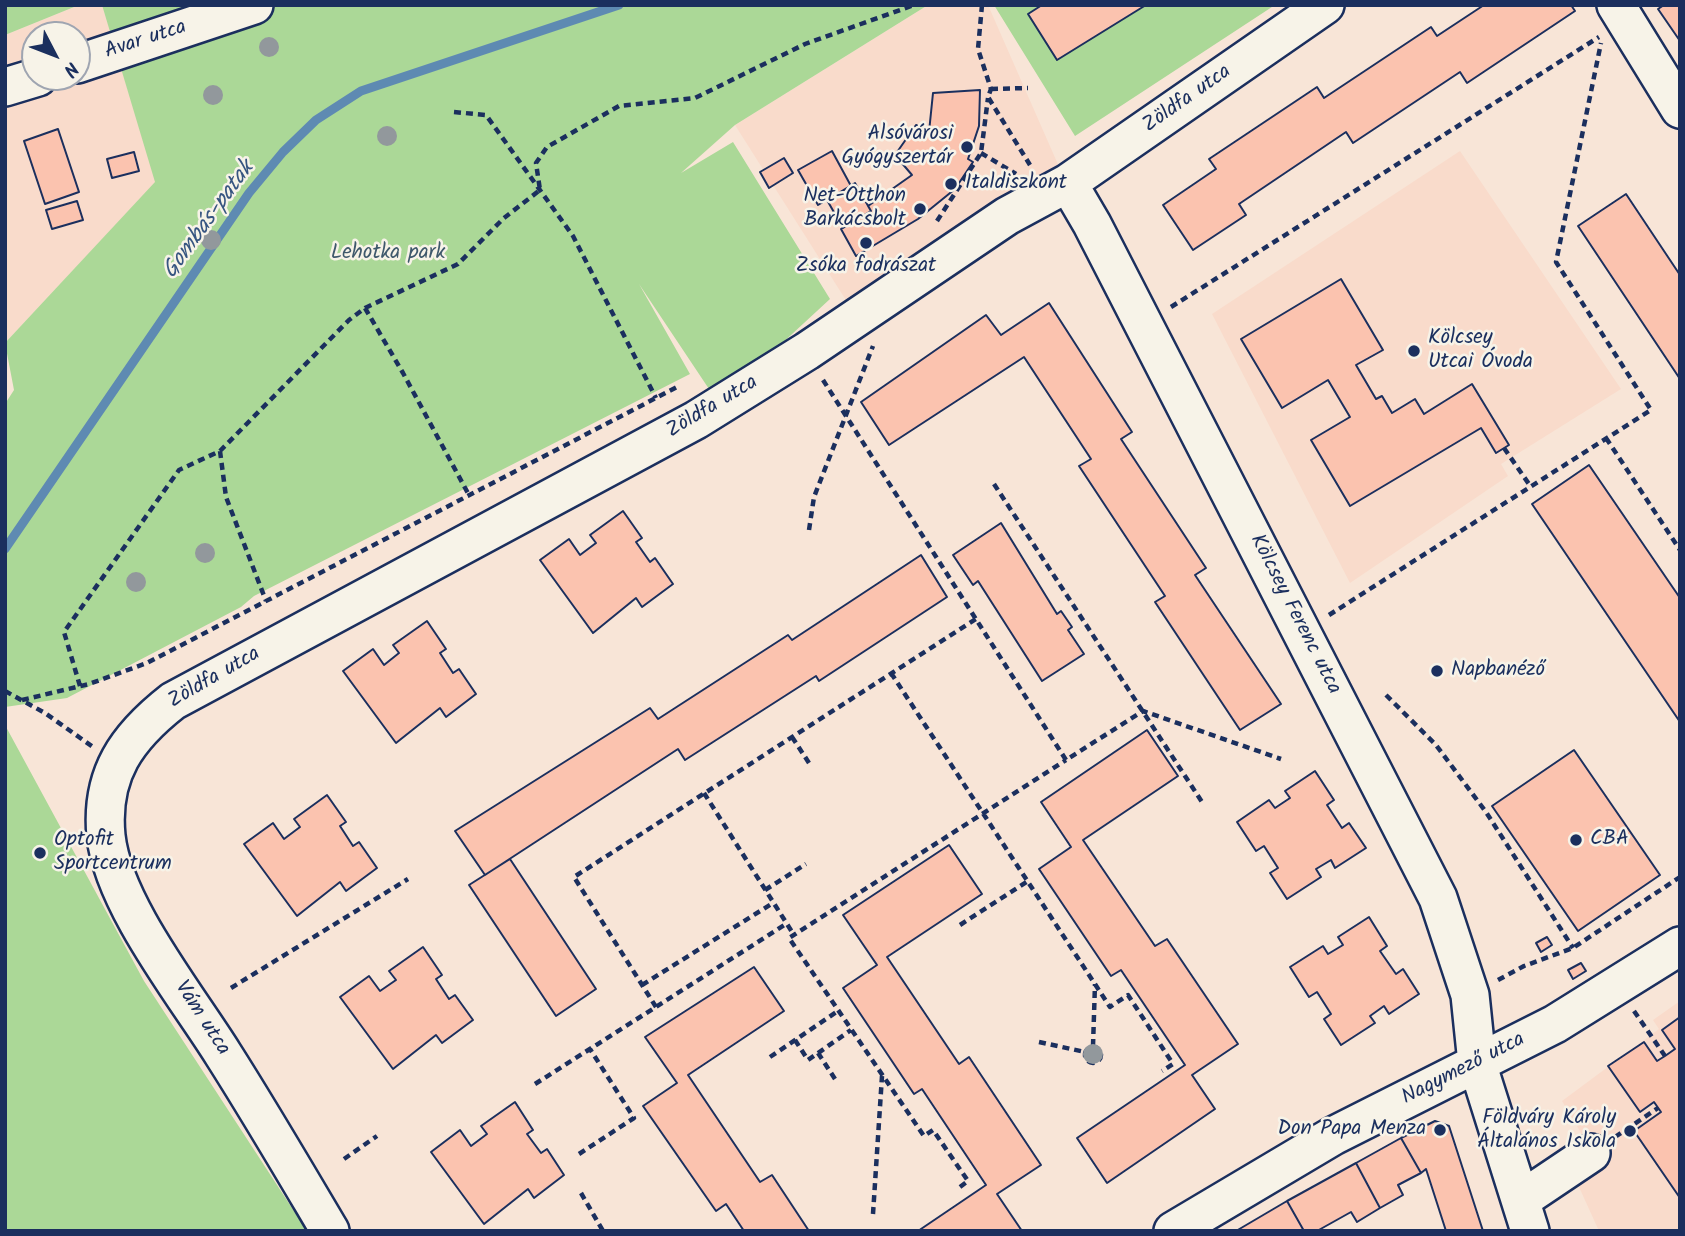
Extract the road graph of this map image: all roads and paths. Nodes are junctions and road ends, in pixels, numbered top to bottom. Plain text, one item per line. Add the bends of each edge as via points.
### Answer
1 (254, 5) edge
2 (914, 5) edge
3 (982, 5) edge
4 (1325, 5) edge
5 (1616, 5) edge
6 (91, 59) edge
7 (1028, 88) dead end
8 (990, 89) junction
9 (988, 97) junction
10 (1680, 110) edge
11 (454, 112) dead end
12 (981, 153) junction
13 (1030, 165) dead end
14 (1017, 175) dead end
15 (1068, 183) junction
16 (540, 190) junction
17 (937, 221) dead end
18 (365, 309) junction
19 (1144, 325) junction
20 (873, 345) dead end
21 (823, 380) dead end
22 (677, 387) dead end
23 (656, 398) junction
24 (846, 415) junction
25 (1606, 438) junction
26 (1504, 448) dead end
27 (220, 450) junction
28 (994, 484) dead end
29 (1531, 486) junction
30 (470, 497) junction
31 (809, 530) dead end
32 (1680, 550) edge
33 (266, 601) junction
34 (976, 618) junction
35 (1303, 632) junction
36 (891, 673) junction
37 (80, 687) junction
38 (5, 691) edge
39 (1386, 695) dead end
40 (22, 700) junction
41 (1143, 711) junction
42 (792, 737) junction
43 (1281, 759) dead end
44 (1066, 760) junction
45 (811, 766) dead end
46 (111, 779) junction
47 (704, 793) junction
48 (1204, 805) dead end
49 (984, 814) junction
50 (806, 864) dead end
51 (1680, 877) edge
52 (408, 879) dead end
53 (1028, 881) junction
54 (765, 890) junction
55 (773, 903) junction
56 (786, 924) junction
57 (960, 925) dead end
58 (794, 935) junction
59 (1680, 946) edge
60 (1573, 948) junction
61 (1095, 984) junction
62 (642, 985) junction
63 (231, 988) dead end
64 (1470, 995) junction
65 (656, 1007) junction
66 (838, 1011) junction
67 (1638, 1017) dead end
68 (851, 1030) junction
69 (795, 1040) junction
70 (1038, 1042) dead end
71 (1093, 1046) junction
72 (590, 1049) junction
73 (1085, 1052) junction
74 (818, 1054) junction
75 (1665, 1056) dead end
76 (769, 1057) dead end
77 (1477, 1063) junction
78 (1162, 1071) dead end
79 (882, 1075) junction
80 (837, 1082) dead end
81 (535, 1084) dead end
82 (1658, 1108) dead end
83 (377, 1136) dead end
84 (1591, 1153) joint
85 (579, 1154) dead end
86 (344, 1159) dead end
87 (960, 1187) dead end
88 (581, 1193) dead end
89 (873, 1214) dead end
90 (1525, 1216) edge
91 (330, 1231) edge
92 (603, 1231) edge
93 (1173, 1231) edge

1 - 6 street, Avar utca
2 - 16 path via 805,44 695,99 620,106 547,147 536,163
3 - 8 path via 978,49
4 - 15 street, Zöldfa utca
5 - 10 street
7 - 8 path
8 - 9 path
9 - 12 path
9 - 13 path
11 - 16 path via 486,115
12 - 14 path
12 - 17 path
15 - 19 street, Kölcsey Ferenc utca
15 - 46 street, Zöldfa utca via 1007,216 807,351 650,446 173,701 134,736
16 - 18 path via 458,264
16 - 23 path via 573,236
18 - 27 path
18 - 30 path
19 - 25 path via 1602,35 1556,262 1651,410
19 - 35 street, Kölcsey Ferenc utca
20 - 24 path
21 - 24 path
22 - 23 path
23 - 30 path
24 - 31 path via 814,497
24 - 34 path
25 - 29 path
25 - 32 path
26 - 29 path
27 - 33 path via 226,497
27 - 37 path via 179,470 64,632
28 - 41 path
29 - 35 path
30 - 33 path
33 - 37 path via 147,663
34 - 36 path
34 - 44 path
35 - 64 street, Kölcsey Ferenc utca via 1438,898
36 - 42 path
36 - 49 path
37 - 40 path
38 - 40 path
39 - 60 path via 1436,745 1486,812
40 - 46 path
41 - 43 path
41 - 44 path
41 - 48 path
42 - 45 path
42 - 47 path
44 - 49 path
46 - 91 street, Vám utca via 106,836 116,875 133,911
47 - 54 path
47 - 62 path via 574,877
49 - 53 path
49 - 58 path
50 - 54 path
51 - 60 path
52 - 63 path
53 - 57 path
53 - 61 path
54 - 55 path
55 - 56 path
55 - 62 path
56 - 58 path
56 - 65 path
58 - 66 path via 789,938
59 - 77 street, Nagymező utca via 1555,1024
60 - 64 path via 1524,966
61 - 71 path
61 - 78 path via 1110,1007 1128,995 1173,1064
62 - 65 path
64 - 77 street, Kölcsey Ferenc utca
65 - 72 path
66 - 68 path
66 - 69 path
67 - 75 path
68 - 74 path
68 - 79 path
69 - 74 path via 808,1060
69 - 76 path
70 - 73 path
71 - 73 path
71 - 73 path via 1101,1052 1098,1061 1088,1061
72 - 81 path
72 - 85 path via 634,1118
74 - 80 path
77 - 90 street, Kölcsey Ferenc utca
77 - 93 street, Nagymező utca via 1333,1136
79 - 87 path via 924,1136 933,1130 968,1181
79 - 89 path
82 - 84 path
83 - 86 path
84 - 90 street
88 - 92 path

